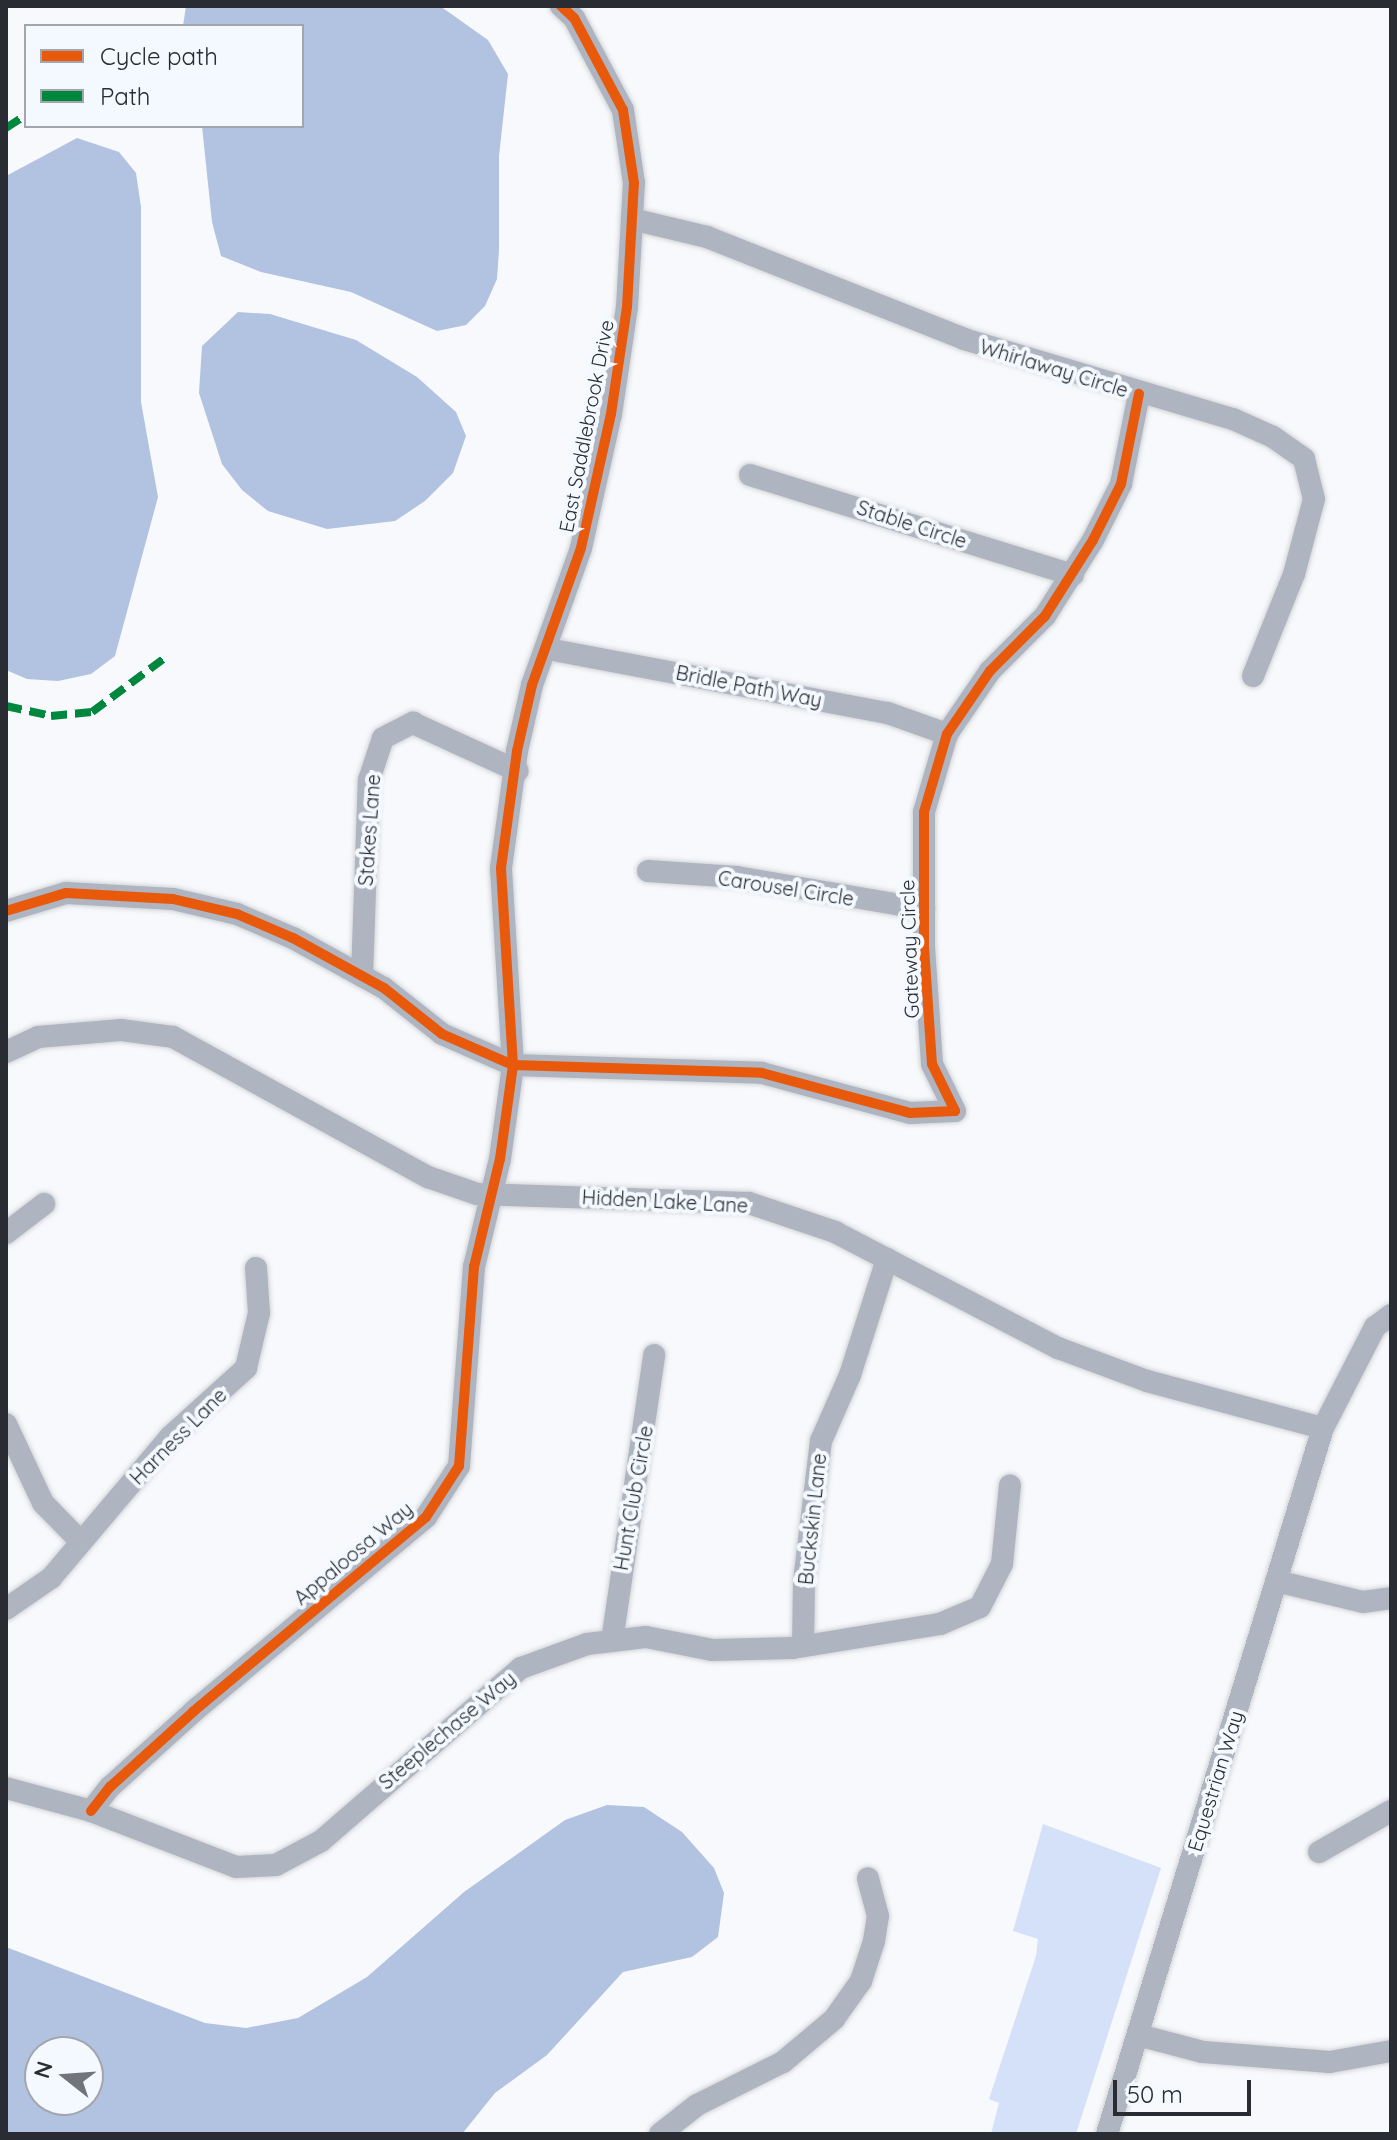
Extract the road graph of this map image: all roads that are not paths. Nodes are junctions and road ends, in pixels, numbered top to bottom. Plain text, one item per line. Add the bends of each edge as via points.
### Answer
1 (561, 6) edge
2 (632, 219) junction
3 (1139, 394) junction
4 (750, 475) dead end
5 (1073, 575) junction
6 (548, 649) junction
7 (1253, 676) dead end
8 (947, 734) junction
9 (518, 771) junction
10 (648, 871) dead end
11 (924, 909) junction
12 (6, 911) edge
13 (362, 976) junction
14 (6, 1052) edge
15 (513, 1065) junction
16 (493, 1194) junction
17 (44, 1204) dead end
18 (6, 1233) edge
19 (887, 1259) junction
20 (256, 1268) dead end
21 (1391, 1315) edge
22 (654, 1355) dead end
23 (6, 1424) edge
24 (1323, 1428) junction
25 (1010, 1485) dead end
26 (81, 1542) junction
27 (1276, 1581) junction
28 (1391, 1598) edge
29 (6, 1609) edge
30 (612, 1641) junction
31 (803, 1646) junction
32 (6, 1788) edge
33 (91, 1811) junction
34 (1391, 1811) edge
35 (1319, 1852) dead end
36 (868, 1878) dead end
37 (1138, 2035) junction
38 (1391, 2051) edge
39 (660, 2134) edge
40 (1107, 2134) edge

1 - 2 street, East Saddlebrook Drive via 574,18 623,110 634,183
2 - 3 street, Whirlaway Circle via 707,237 964,339
2 - 6 street, East Saddlebrook Drive via 627,307 611,414 581,548
3 - 5 street, Gateway Circle via 1121,484
3 - 7 street, Whirlaway Circle via 1233,419 1304,459 1314,499 1294,574
4 - 5 street, Stable Circle
5 - 8 street, Gateway Circle via 1045,616 990,671
6 - 8 street, Bridle Path Way via 888,713
6 - 9 street, East Saddlebrook Drive via 522,717
8 - 11 street, Gateway Circle via 924,812
9 - 13 street, Stakes Lane via 413,723 383,738 369,780
9 - 15 street, East Saddlebrook Drive via 501,868
10 - 11 street, Carousel Circle via 737,877
11 - 15 street, Gateway Circle via 932,1064 955,1111 910,1113 762,1073
12 - 13 street via 66,893 173,899 237,914
13 - 15 street via 442,1034
14 - 16 street, Hidden Lake Lane via 38,1037 121,1030 173,1037 379,1155 428,1177
15 - 16 street, East Saddlebrook Drive
16 - 19 street, Hidden Lake Lane via 749,1203 835,1232
16 - 33 street, Appaloosa Way via 474,1267 467,1322 459,1466 426,1517 194,1711
17 - 18 street
19 - 24 street, Hidden Lake Lane via 1058,1348 1147,1381
19 - 31 street, Buckskin Lane via 850,1375 821,1441 804,1581
20 - 26 street, Harness Lane via 259,1313 246,1368 170,1437
21 - 24 street, Equestrian Way via 1375,1327
22 - 30 street, Hunt Club Circle via 625,1522
23 - 26 street via 43,1503
24 - 27 street, Equestrian Way
25 - 31 street, Steeplechase Way via 1002,1564 980,1607 940,1624
26 - 29 street, Harness Lane via 51,1578
27 - 28 street via 1363,1602
27 - 37 street, Equestrian Way
30 - 31 street, Steeplechase Way via 646,1637 712,1650
30 - 33 street, Steeplechase Way via 587,1644 521,1668 321,1841 276,1865 236,1867
32 - 33 street, Steeplechase Way
34 - 35 street
36 - 39 street via 878,1916 874,1941 861,1981 834,2019 783,2062 697,2105
37 - 38 street via 1203,2052 1330,2062
37 - 40 street, Equestrian Way

